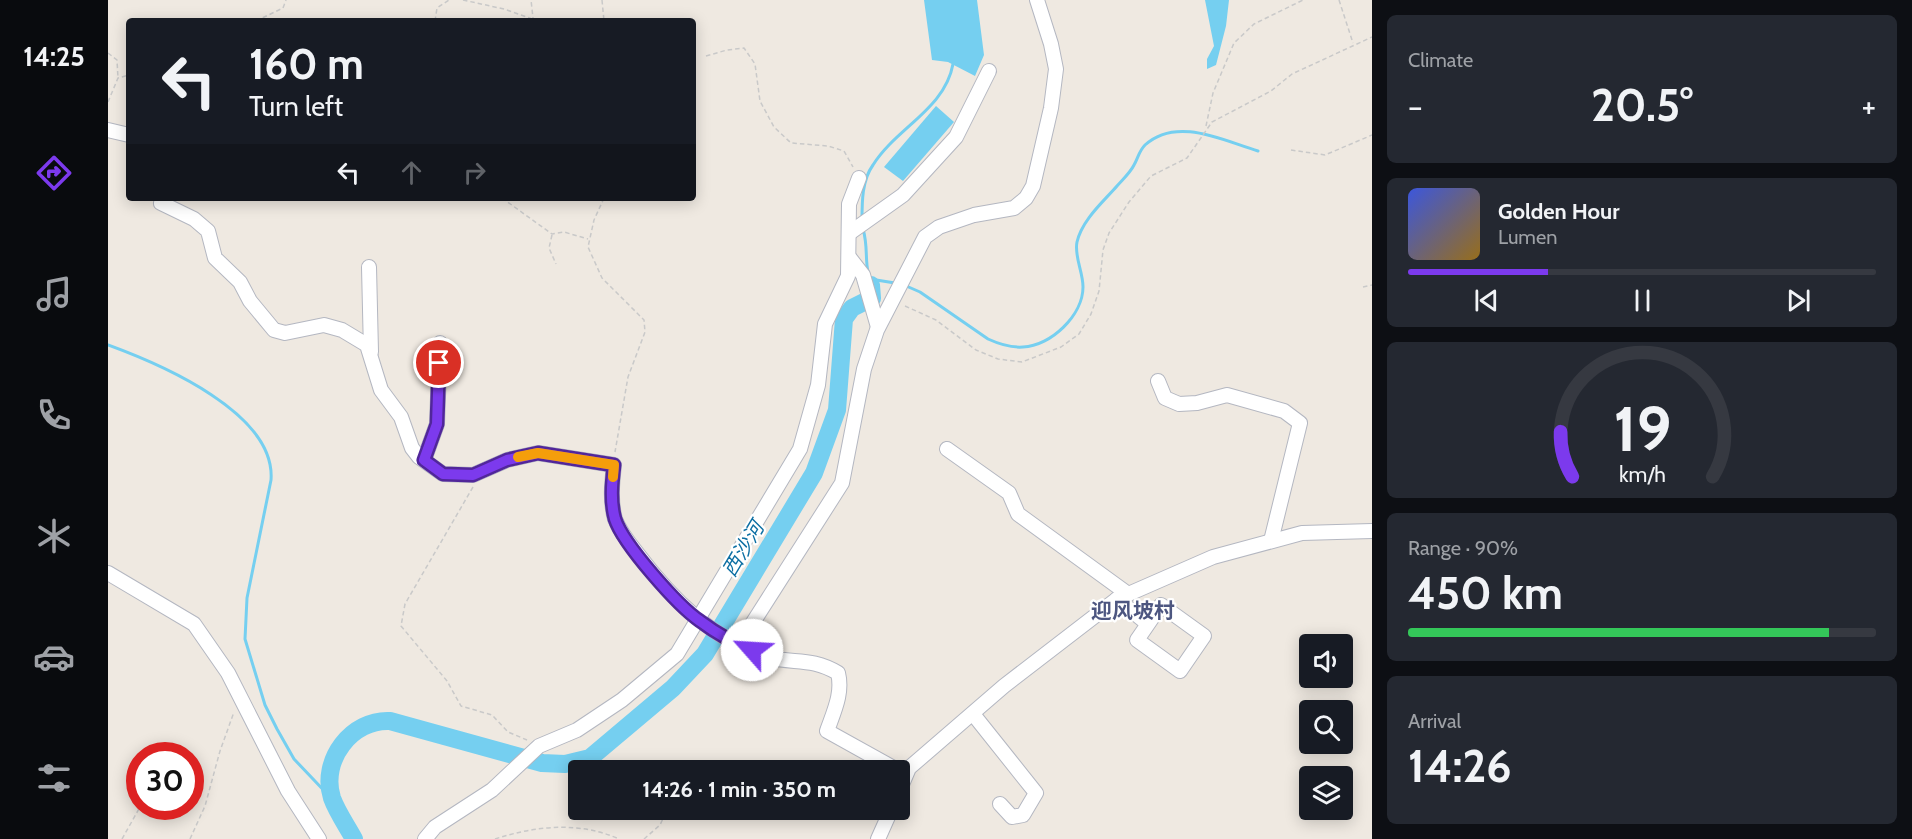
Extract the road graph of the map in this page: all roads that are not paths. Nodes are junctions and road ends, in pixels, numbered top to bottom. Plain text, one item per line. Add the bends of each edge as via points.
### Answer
1 (1037, 0) edge
2 (989, 71) dead end
3 (108, 130) edge
4 (126, 134) edge
5 (859, 178) road end
6 (161, 201) edge
7 (851, 232) junction
8 (849, 257) junction
9 (369, 267) dead end
10 (879, 327) junction
11 (440, 343) dead end
12 (371, 352) junction
13 (1158, 381) dead end
14 (946, 449) dead end
15 (424, 460) junction
16 (1372, 531) edge
17 (1271, 541) junction
18 (108, 573) edge
19 (1122, 596) junction
20 (701, 622) junction
21 (1148, 624) junction
22 (769, 657) junction
23 (973, 714) junction
24 (879, 760) edge
25 (910, 767) edge
26 (1000, 804) dead end
27 (887, 820) edge
28 (319, 839) edge
29 (425, 839) edge
30 (878, 839) edge

1 - 10 street via 1056,69 1033,186 1014,208 974,215 939,227 925,237
2 - 7 street via 956,137 903,195
3 - 4 street
5 - 7 street via 849,204
6 - 12 street via 208,231 215,258 240,282 271,327 285,333 314,325 333,327 359,339
7 - 8 street
8 - 10 street via 863,275
8 - 20 street via 848,276 825,324 818,385 800,449
9 - 12 street
10 - 22 street via 864,369 842,483 752,624
11 - 15 street via 437,424
12 - 15 street via 381,390 401,417 411,448
13 - 17 street via 1165,398 1179,404 1227,395 1284,411 1300,423
14 - 19 street via 1009,493 1018,514
15 - 20 street via 443,474 473,475 507,460 538,453 614,465 612,499 620,530 647,566
16 - 17 street via 1302,533
17 - 19 street via 1213,557
18 - 28 street via 194,624 228,673 288,791
19 - 21 street
19 - 23 street
20 - 22 street via 734,643
20 - 29 street via 677,654 622,700 577,730 539,746
21 - 21 street via 1137,640 1180,671 1204,636 1161,605
22 - 24 street via 824,665 838,673 839,695 827,731
23 - 25 street
23 - 26 street via 1036,793 1023,815 1012,817
27 - 30 street

